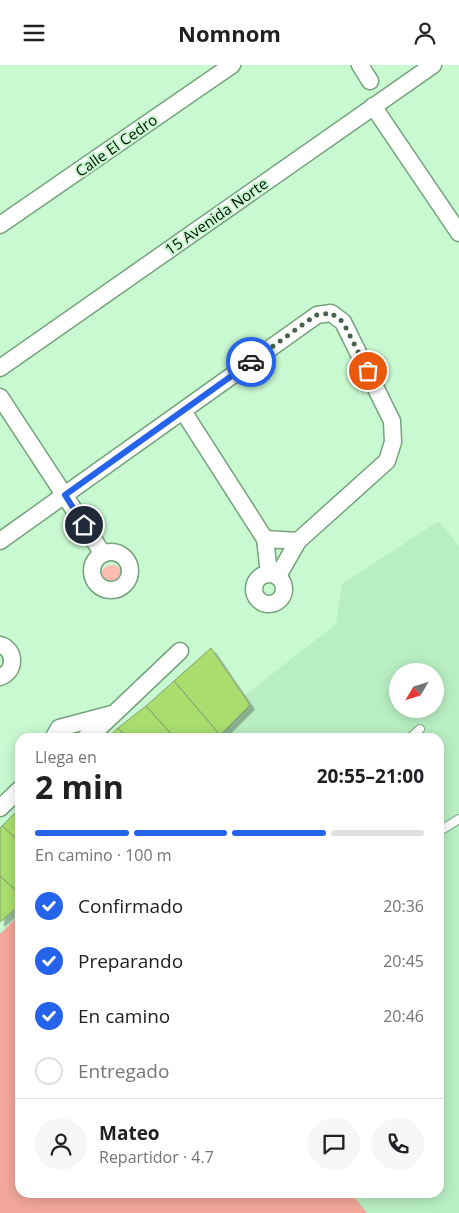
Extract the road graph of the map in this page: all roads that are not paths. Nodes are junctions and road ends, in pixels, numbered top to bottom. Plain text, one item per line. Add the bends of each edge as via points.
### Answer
1 (232, 65) edge
2 (360, 65) edge
3 (433, 65) edge
4 (370, 81) dead end
5 (373, 106) junction
6 (457, 224) edge
7 (0, 225) edge
8 (0, 368) edge
9 (0, 397) edge
10 (183, 411) junction
11 (65, 495) junction
12 (265, 539) junction
13 (0, 541) edge
14 (298, 541) junction
15 (102, 554) dead end
16 (0, 645) edge
17 (180, 651) dead end
18 (0, 677) edge
19 (114, 714) junction
20 (420, 729) dead end
21 (57, 733) edge
22 (91, 733) edge
23 (416, 733) edge
24 (15, 794) edge
25 (0, 808) edge
26 (459, 819) edge
27 (444, 828) edge

1 - 7 street, Calle El Cedro
2 - 4 street
3 - 5 street, 15 Avenida Norte
5 - 6 street
5 - 8 street, 15 Avenida Norte
9 - 11 street
10 - 11 street
10 - 12 street
10 - 14 street via 316,315 331,313 343,322 392,421 393,442 387,461
11 - 13 street
11 - 15 street
12 - 14 street
12 - 14 street via 274,575
16 - 18 street via 10,652 12,661 10,669
17 - 19 street
19 - 21 street via 60,728
19 - 22 street
20 - 23 lane
24 - 25 street
26 - 27 lane

